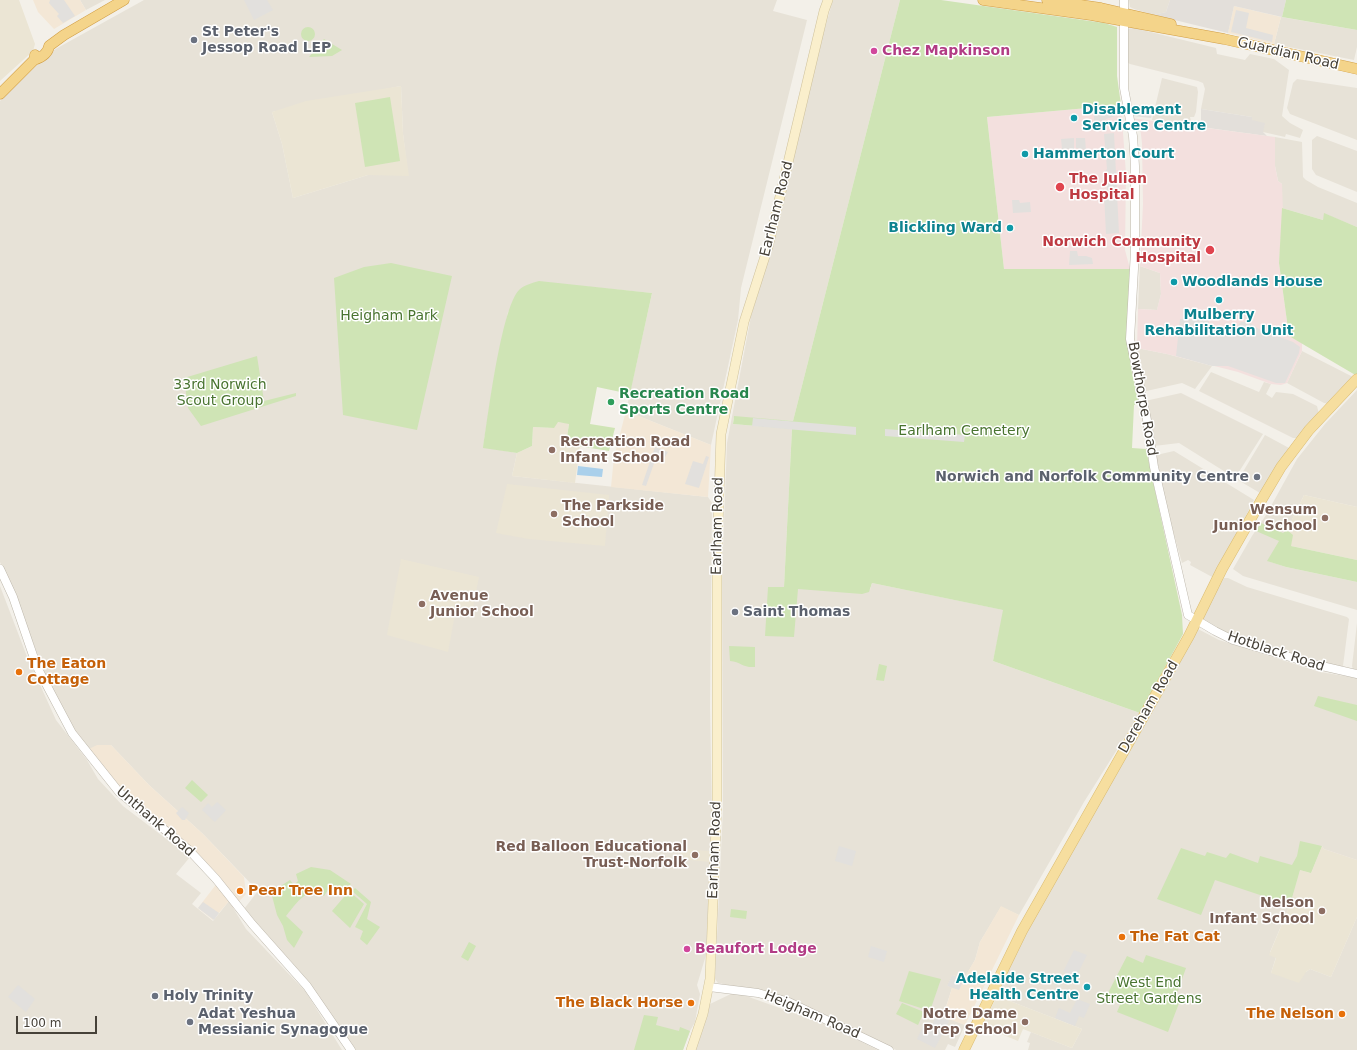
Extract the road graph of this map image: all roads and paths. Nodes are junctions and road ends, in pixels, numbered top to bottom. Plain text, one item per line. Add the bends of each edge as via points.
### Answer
1 (124, 0) edge
2 (824, 0) edge
3 (828, 0) edge
4 (983, 0) edge
5 (1047, 0) edge
6 (1124, 0) edge
7 (824, 11) junction
8 (1124, 17) junction
9 (1357, 69) edge
10 (0, 94) edge
11 (1357, 379) edge
12 (0, 569) edge
13 (1197, 621) junction
14 (1357, 674) edge
15 (709, 987) junction
16 (350, 1050) edge
17 (691, 1050) edge
18 (889, 1050) edge
19 (964, 1050) edge

1 - 10 highway via 49,46 40,59 34,60
2 - 7 main road, Earlham Road
3 - 7 main road, Earlham Road
4 - 8 highway
5 - 8 highway
6 - 8 street, Bowthorpe Road
7 - 15 main road, Earlham Road via 768,247 744,322 721,434 717,558 717,801
8 - 9 highway, Guardian Road
8 - 13 street, Bowthorpe Road via 1124,88 1135,150 1136,237 1131,314 1132,351 1154,467 1187,612 1190,618
11 - 13 main road, Dereham Road via 1309,430 1281,467 1222,569
12 - 16 street, Unthank Road via 13,597 37,668 72,733 119,792 189,850 216,879 307,986
13 - 14 street, Hotblack Road via 1233,640 1319,666
13 - 19 main road, Dereham Road via 1025,925
15 - 17 main road, Earlham Road
15 - 18 street, Heigham Road via 758,993 789,1002

